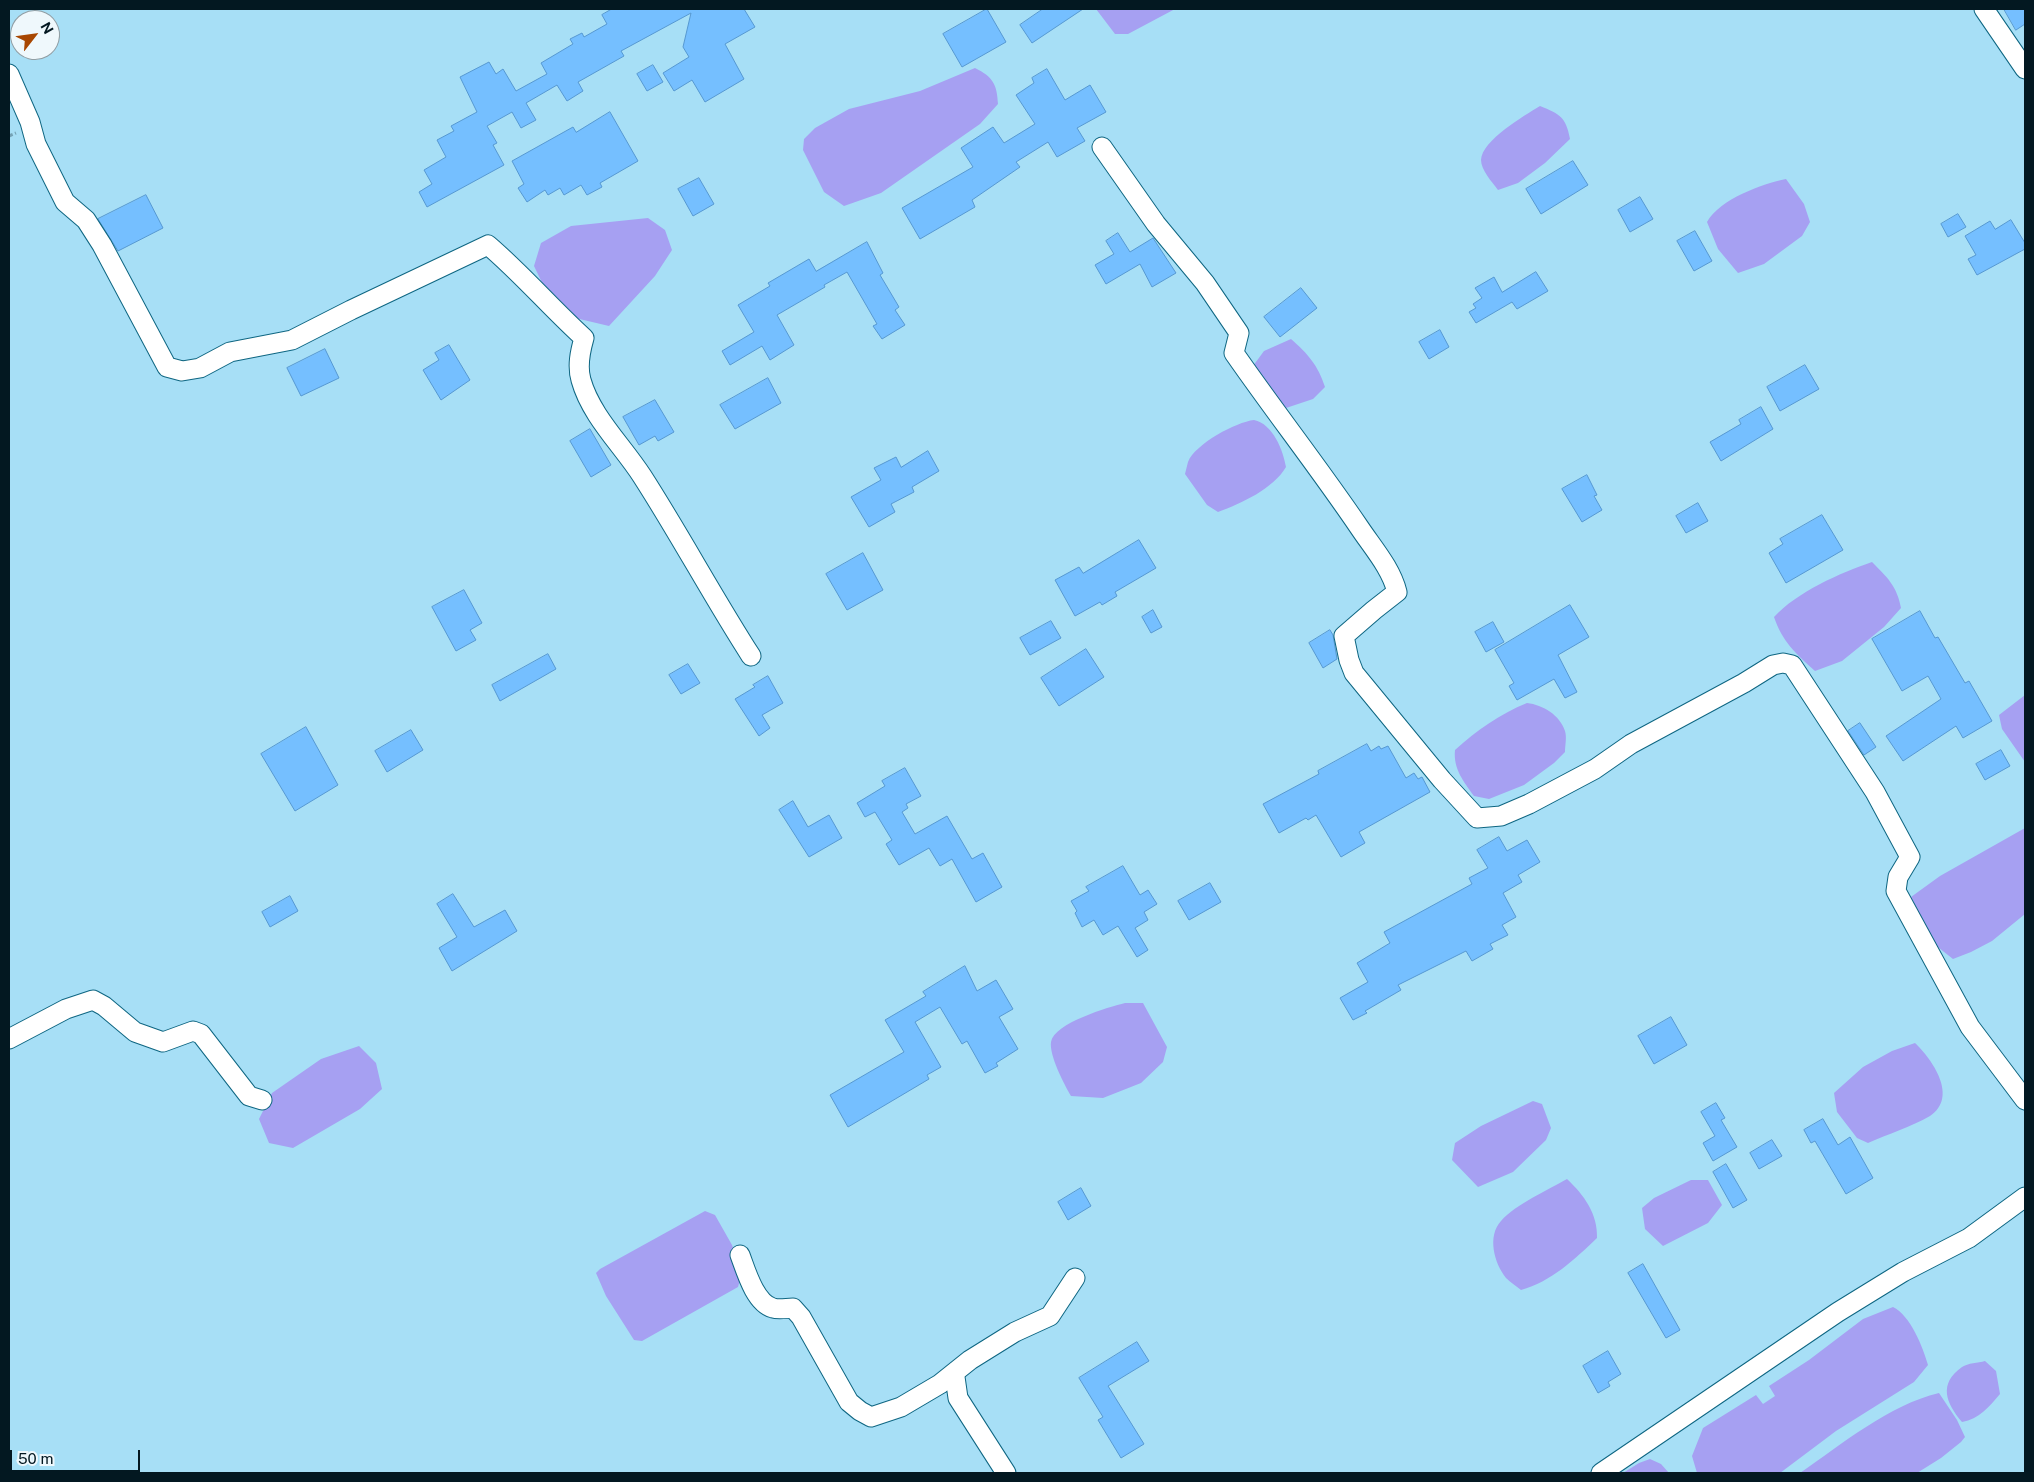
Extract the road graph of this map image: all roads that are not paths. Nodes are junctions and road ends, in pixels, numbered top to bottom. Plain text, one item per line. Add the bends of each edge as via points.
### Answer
1 (1984, 9) edge
2 (2025, 70) edge
3 (9, 74) edge
4 (1102, 147) dead end
5 (751, 656) dead end
6 (9, 1038) edge
7 (262, 1100) dead end
8 (2025, 1100) edge
9 (2025, 1197) edge
10 (740, 1255) dead end
11 (1075, 1278) dead end
12 (956, 1371) junction
13 (1006, 1473) edge
14 (1601, 1473) edge

1 - 2 street
3 - 5 street via 36,144 65,202 86,220 102,245 167,367 182,371 200,368 230,352 292,340 488,245 584,338 579,358 580,379 590,401 642,475
4 - 8 street via 1156,224 1205,283 1238,333 1234,353 1394,578 1397,592 1344,636 1349,660 1354,672 1477,818 1501,816 1529,804 1773,665 1792,665 1875,792 1910,857 1898,877 1896,891 1970,1027
6 - 7 street via 66,1009 94,1000 135,1032 163,1042 193,1031 201,1034 249,1096
9 - 14 street via 1969,1238 1903,1272 1838,1312
10 - 12 street via 753,1289 762,1300 773,1308 793,1308 802,1317 849,1402 860,1412 871,1417 901,1407
11 - 12 street via 1050,1316 1015,1332
12 - 13 street via 958,1398

